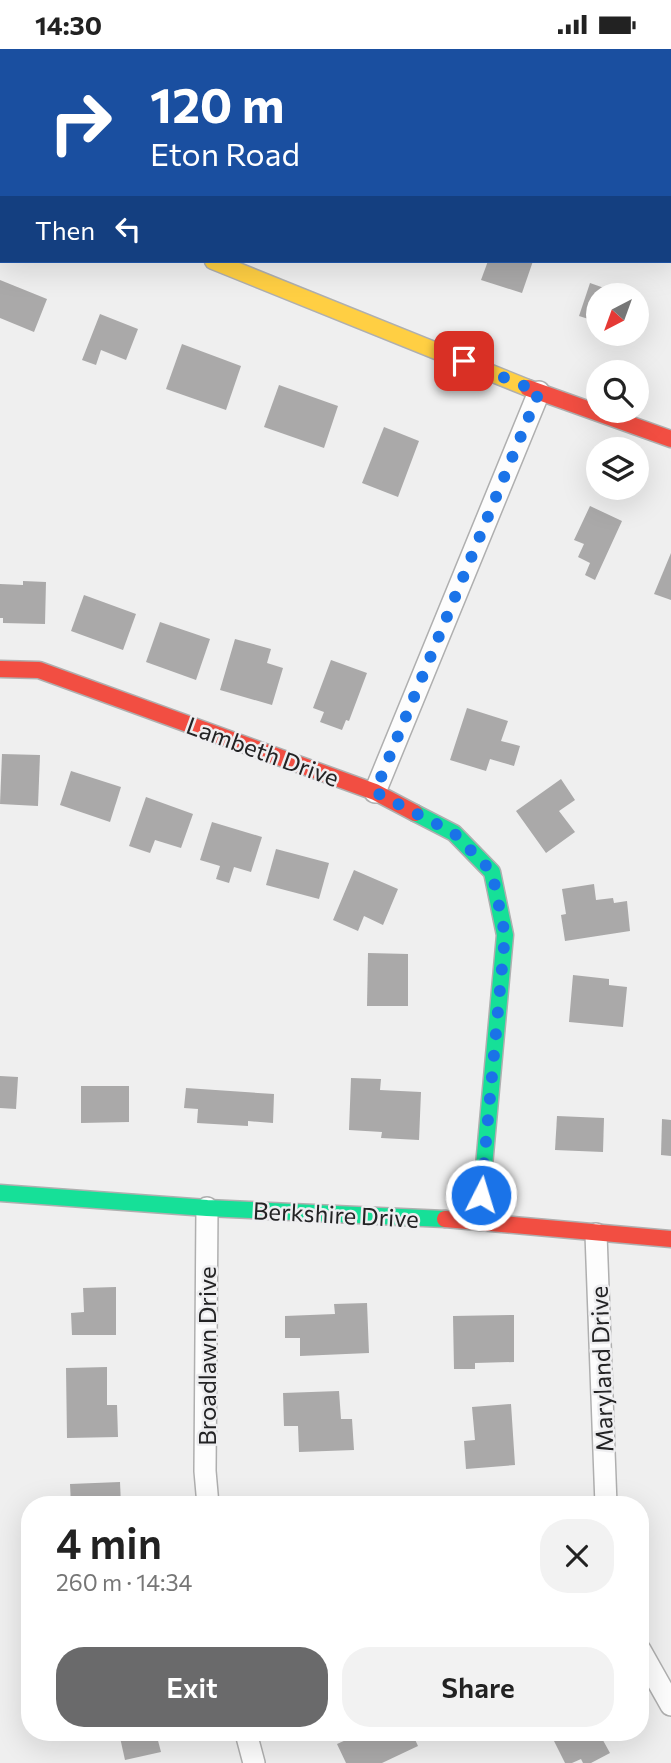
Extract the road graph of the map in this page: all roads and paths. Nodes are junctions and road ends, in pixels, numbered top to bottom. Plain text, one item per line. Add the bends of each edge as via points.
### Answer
1 (218, 263) edge
2 (539, 392) junction
3 (671, 439) edge
4 (0, 669) edge
5 (375, 792) junction
6 (0, 1193) edge
7 (207, 1208) junction
8 (479, 1221) junction
9 (596, 1234) junction
10 (671, 1239) edge
11 (207, 1496) edge
12 (606, 1496) edge
13 (649, 1666) edge
14 (671, 1705) edge
15 (248, 1741) edge
16 (254, 1763) edge

1 - 2 street
2 - 3 street
2 - 5 street
4 - 5 street, Lambeth Drive via 39,670
5 - 8 street, Lambeth Drive via 454,833 492,872 505,935
6 - 7 street, Berkshire Drive
7 - 8 street, Berkshire Drive
7 - 11 street, Broadlawn Drive
8 - 9 street, Berkshire Drive
9 - 10 street, Berkshire Drive
9 - 12 street, Maryland Drive
13 - 14 street
15 - 16 street

